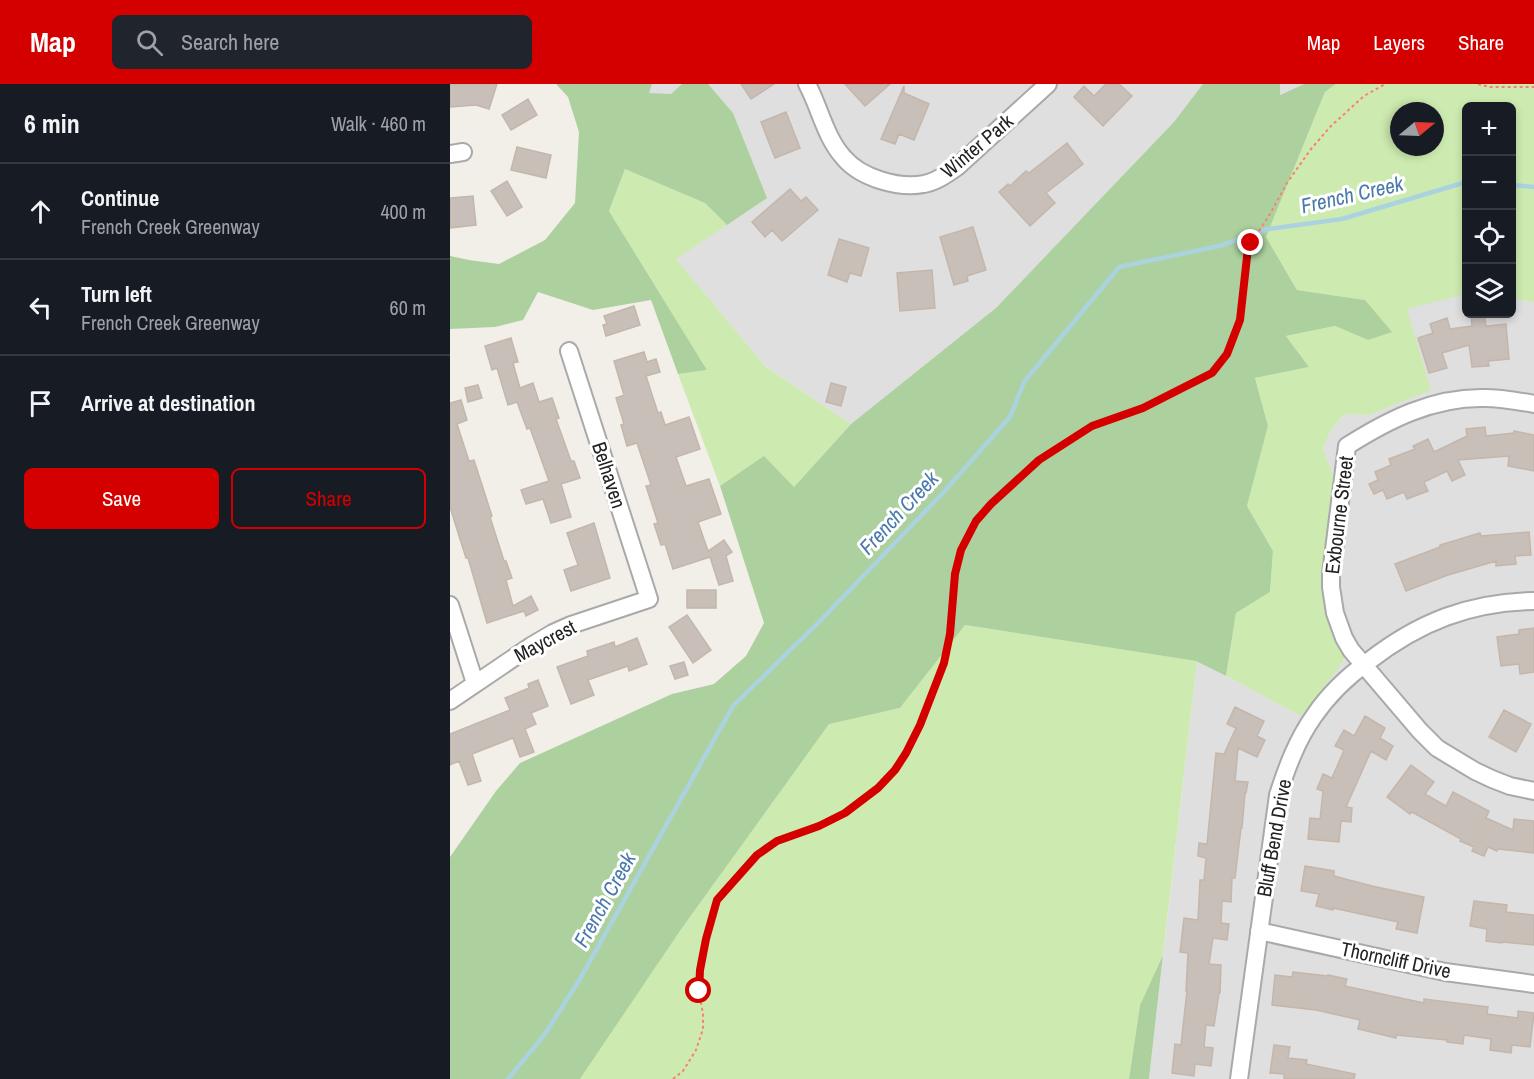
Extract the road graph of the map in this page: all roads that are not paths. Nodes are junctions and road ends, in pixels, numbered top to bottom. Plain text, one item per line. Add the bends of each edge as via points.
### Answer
1 (807, 84) edge
2 (1048, 84) edge
3 (569, 351) dead end
4 (1534, 404) edge
5 (649, 599) joint
6 (1534, 601) edge
7 (450, 605) edge
8 (1363, 665) junction
9 (475, 683) junction
10 (450, 700) edge
11 (1534, 791) edge
12 (1259, 931) junction
13 (1534, 984) edge
14 (1239, 1079) edge

1 - 2 street, Winter Park via 825,129 843,157 854,168 896,184 925,184 946,175
3 - 5 street, Belhaven
4 - 8 street, Exbourne Street via 1484,398 1440,403 1418,408 1347,446 1331,587 1339,626
5 - 9 street, Maycrest via 553,633
6 - 8 street, Bluff Bend Drive via 1492,604 1443,618 1414,630
7 - 9 street
8 - 11 street via 1437,748 1492,779
8 - 12 street, Bluff Bend Drive via 1330,695 1289,761 1278,795
9 - 10 street, Maycrest
12 - 13 street, Thorncliff Drive via 1445,972
12 - 14 street, Bluff Bend Drive

